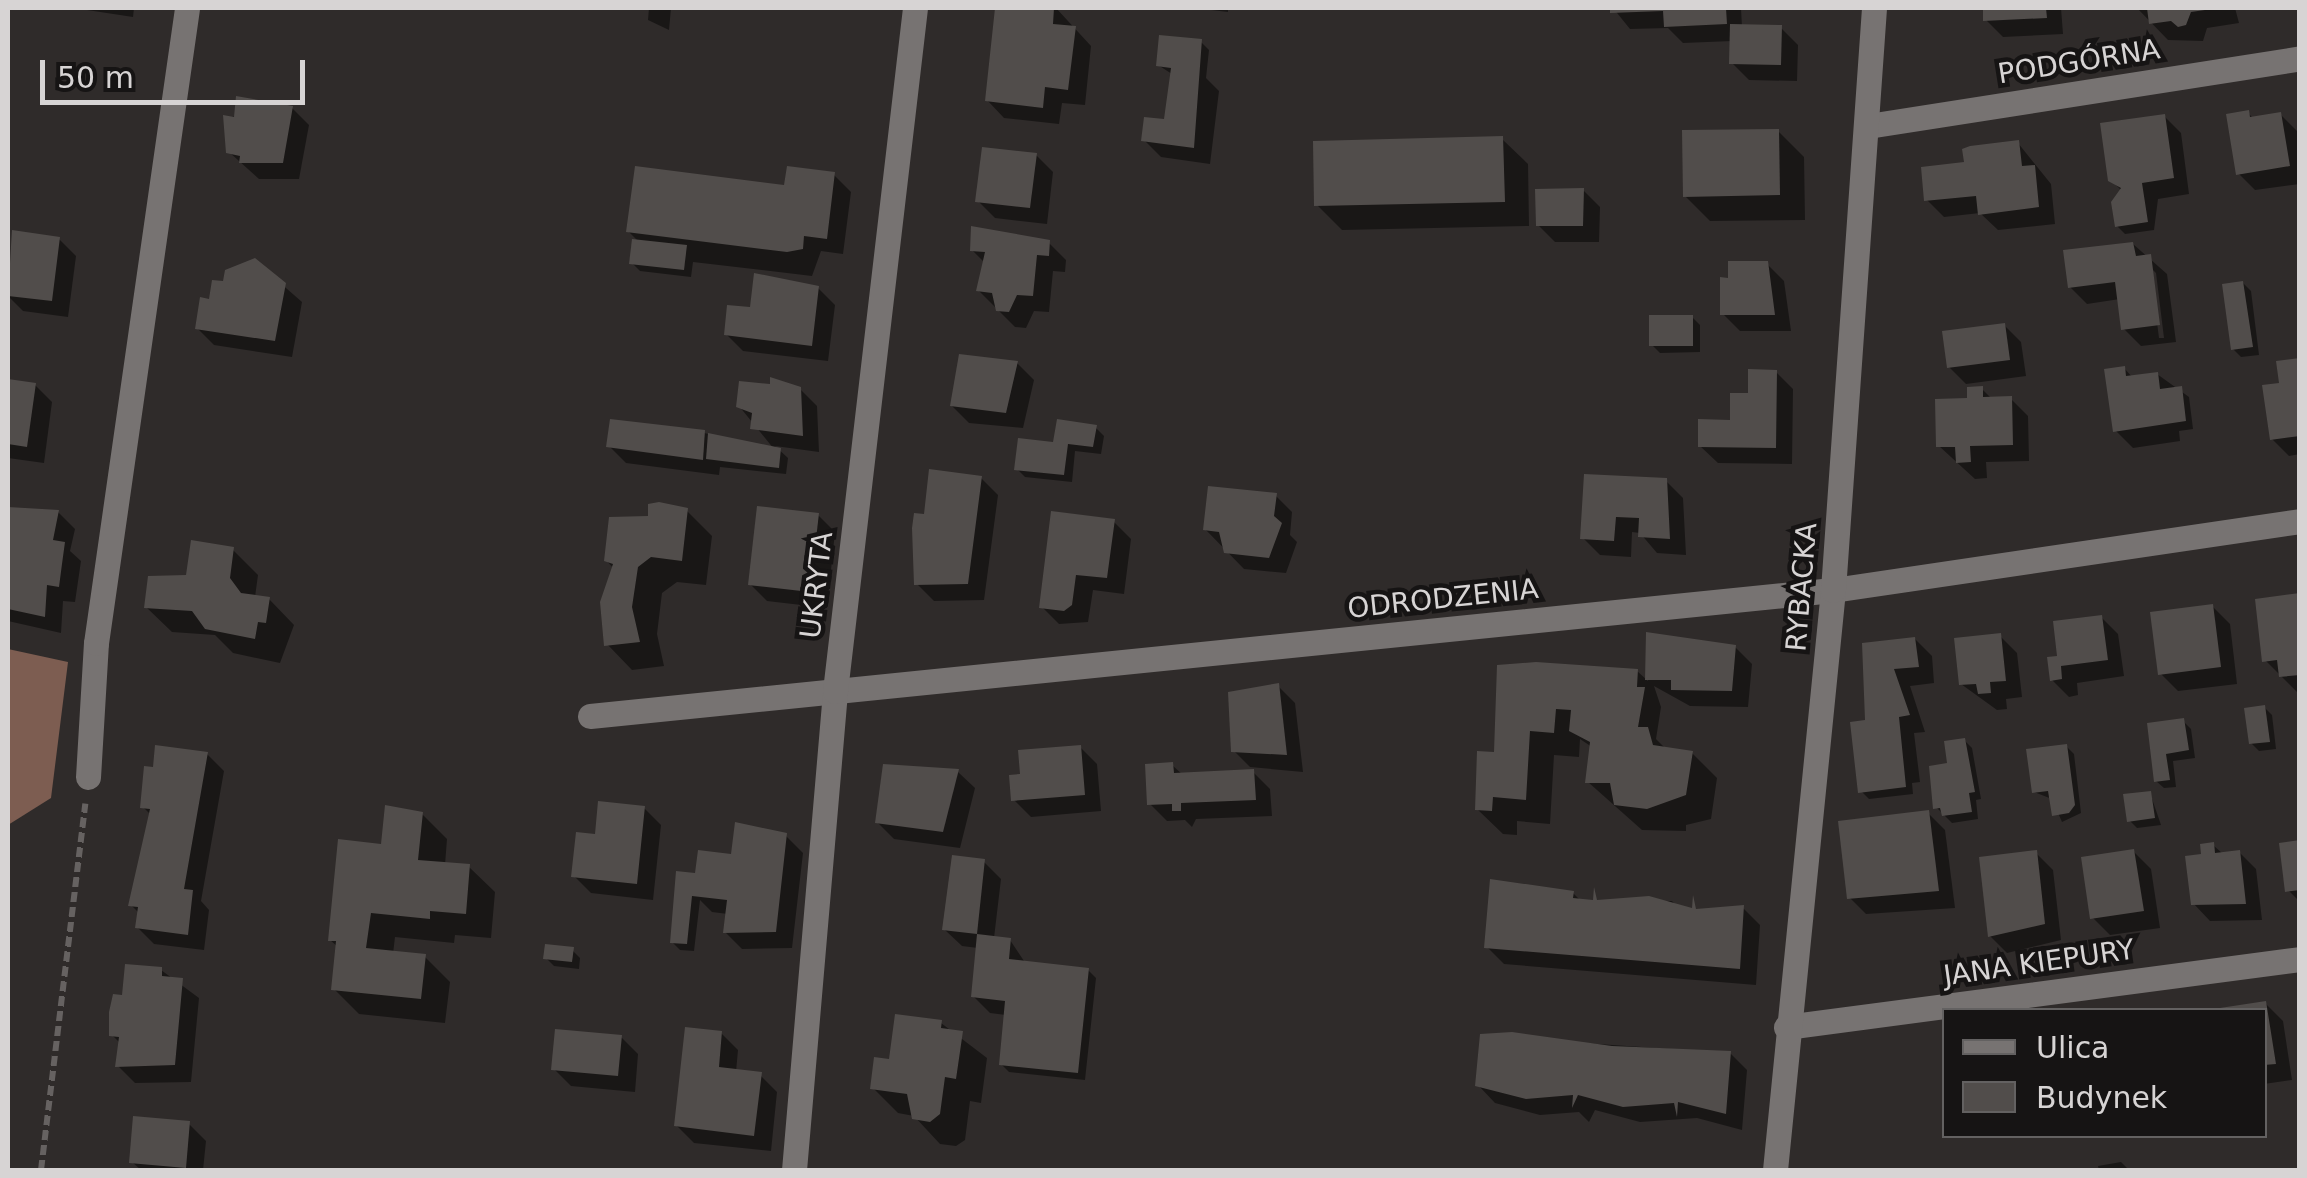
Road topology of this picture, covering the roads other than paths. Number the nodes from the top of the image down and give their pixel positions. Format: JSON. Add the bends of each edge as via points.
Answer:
{"nodes":[{"id":1,"x":188,"y":8,"type":"edge"},
{"id":2,"x":914,"y":8,"type":"edge"},
{"id":3,"x":1874,"y":8,"type":"edge"},
{"id":4,"x":2300,"y":58,"type":"edge"},
{"id":5,"x":1868,"y":126,"type":"junction"},
{"id":6,"x":2300,"y":521,"type":"edge"},
{"id":7,"x":1833,"y":590,"type":"junction"},
{"id":8,"x":835,"y":691,"type":"junction"},
{"id":9,"x":590,"y":716,"type":"dead end"},
{"id":10,"x":88,"y":778,"type":"road end"},
{"id":11,"x":2300,"y":959,"type":"edge"},
{"id":12,"x":1786,"y":1027,"type":"junction"},
{"id":13,"x":794,"y":1170,"type":"edge"},
{"id":14,"x":1775,"y":1170,"type":"edge"}],
"edges":[{"from":1,"to":10,"type":"street","via":[[96,643]]},
{"from":2,"to":8,"type":"street","name":"UKRYTA"},
{"from":3,"to":5,"type":"street","name":"RYBACKA"},
{"from":4,"to":5,"type":"street","name":"PODGÓRNA"},
{"from":5,"to":7,"type":"street","name":"RYBACKA"},
{"from":6,"to":7,"type":"street","name":"ODRODZENIA"},
{"from":7,"to":8,"type":"street","name":"ODRODZENIA"},
{"from":7,"to":12,"type":"street","name":"RYBACKA"},
{"from":8,"to":9,"type":"street","name":"ODRODZENIA"},
{"from":8,"to":13,"type":"street","name":"UKRYTA"},
{"from":11,"to":12,"type":"street","name":"JANA KIEPURY"},
{"from":12,"to":14,"type":"street","name":"RYBACKA"}]}
